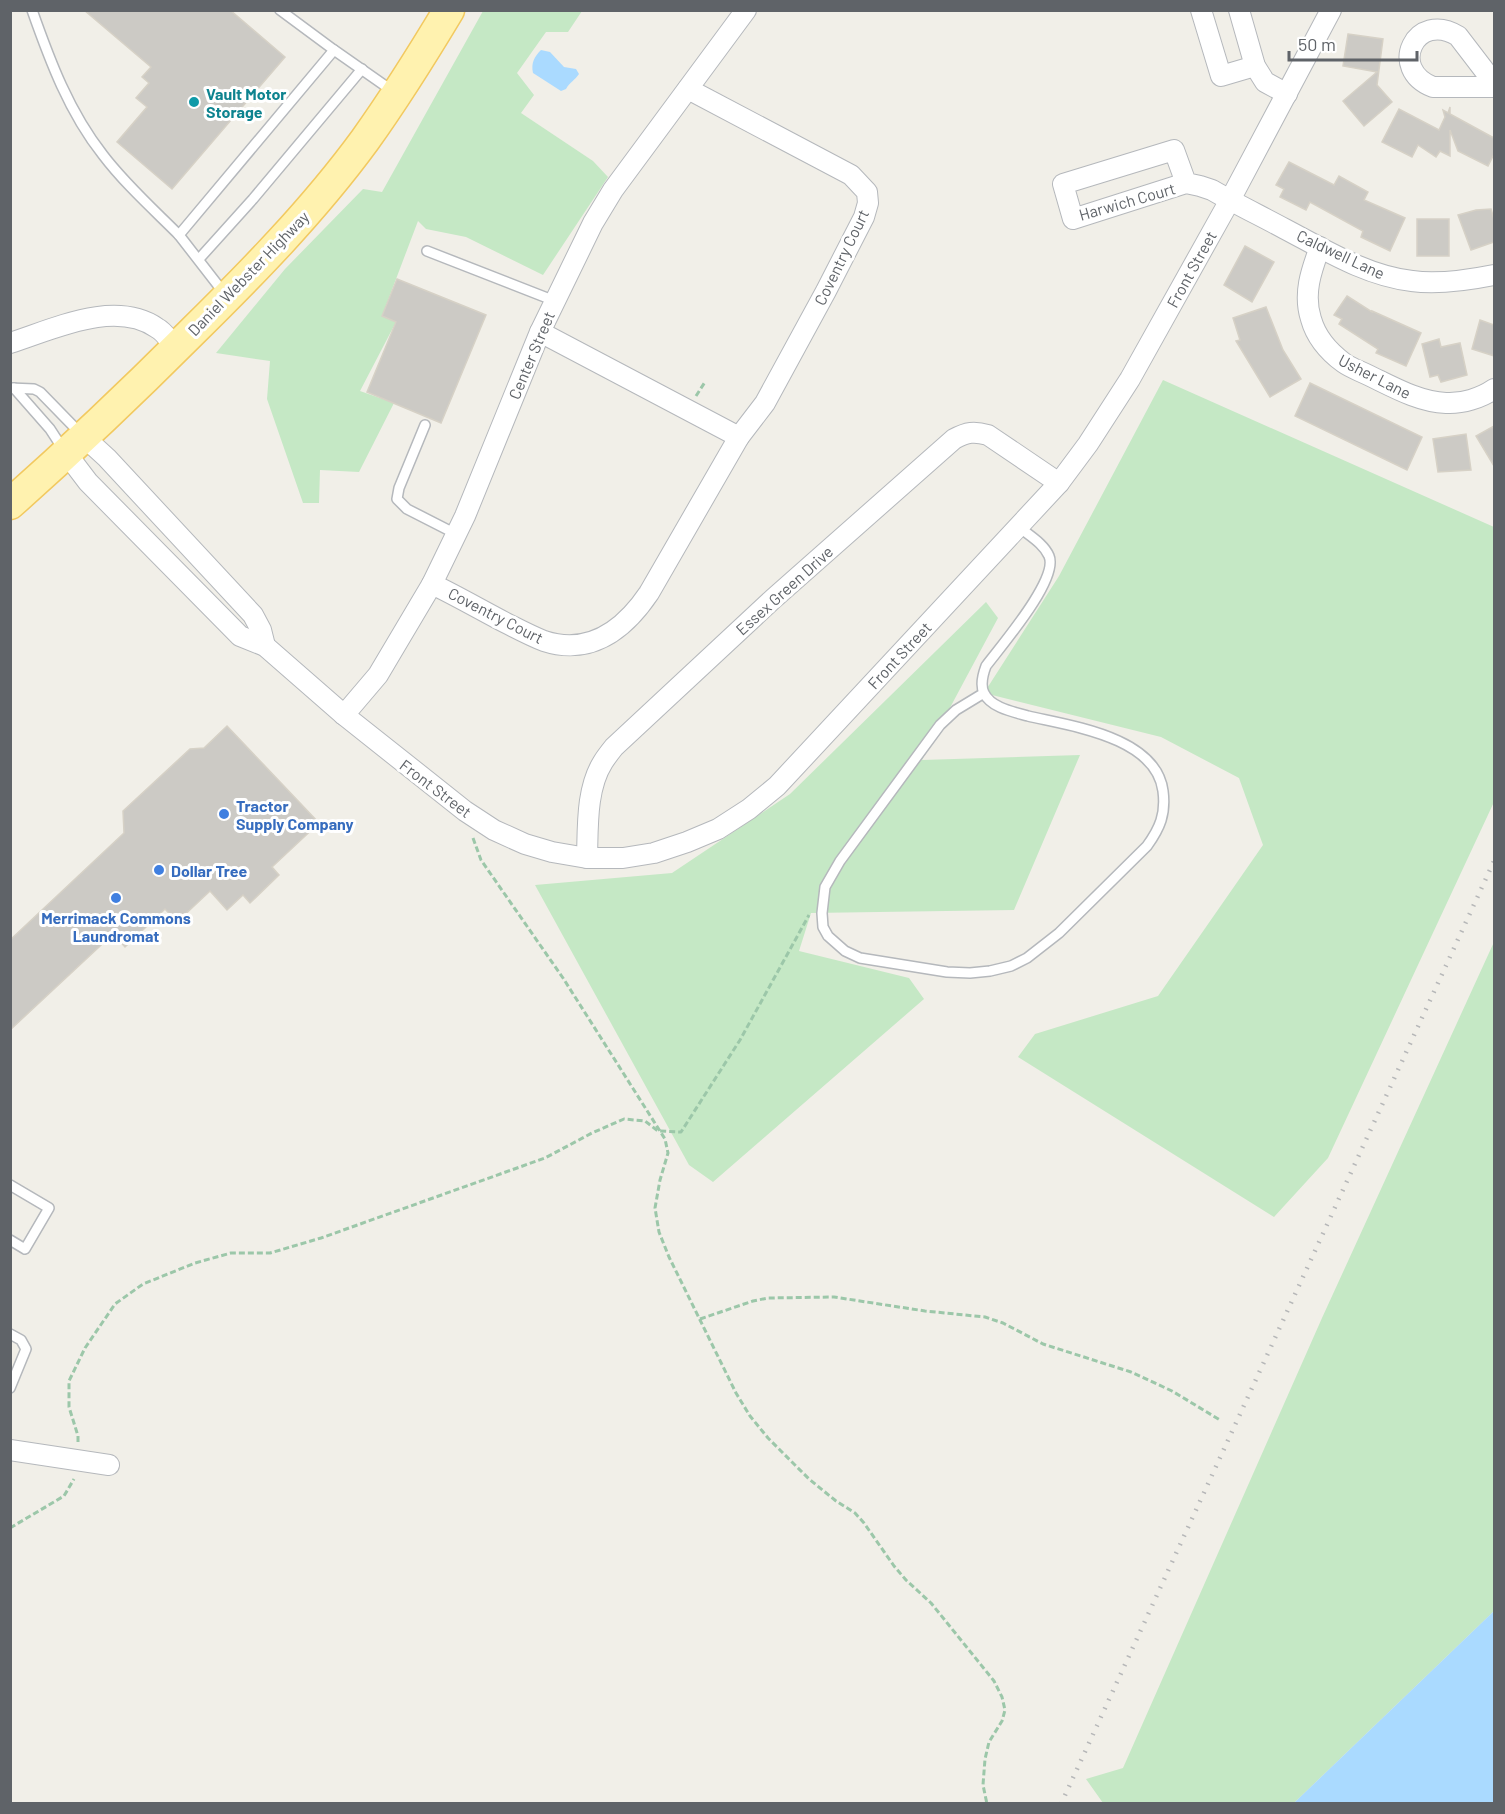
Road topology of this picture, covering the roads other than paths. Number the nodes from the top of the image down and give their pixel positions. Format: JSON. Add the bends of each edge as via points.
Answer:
{"nodes":[{"id":1,"x":32,"y":10,"type":"edge"},
{"id":2,"x":280,"y":10,"type":"edge"},
{"id":3,"x":449,"y":10,"type":"edge"},
{"id":4,"x":746,"y":10,"type":"edge"},
{"id":5,"x":1201,"y":10,"type":"edge"},
{"id":6,"x":1239,"y":10,"type":"edge"},
{"id":7,"x":1330,"y":10,"type":"edge"},
{"id":8,"x":334,"y":50,"type":"junction"},
{"id":9,"x":1255,"y":66,"type":"junction"},
{"id":10,"x":363,"y":69,"type":"junction"},
{"id":11,"x":688,"y":89,"type":"junction"},
{"id":12,"x":397,"y":93,"type":"junction"},
{"id":13,"x":1287,"y":94,"type":"junction"},
{"id":14,"x":1186,"y":183,"type":"junction"},
{"id":15,"x":1230,"y":200,"type":"junction"},
{"id":16,"x":179,"y":235,"type":"junction"},
{"id":17,"x":1320,"y":247,"type":"junction"},
{"id":18,"x":427,"y":251,"type":"dead end"},
{"id":19,"x":199,"y":259,"type":"junction"},
{"id":20,"x":1494,"y":275,"type":"edge"},
{"id":21,"x":227,"y":298,"type":"junction"},
{"id":22,"x":555,"y":301,"type":"junction"},
{"id":23,"x":540,"y":332,"type":"junction"},
{"id":24,"x":10,"y":343,"type":"edge"},
{"id":25,"x":176,"y":348,"type":"junction"},
{"id":26,"x":12,"y":388,"type":"edge"},
{"id":27,"x":1494,"y":389,"type":"edge"},
{"id":28,"x":425,"y":425,"type":"dead end"},
{"id":29,"x":739,"y":437,"type":"junction"},
{"id":30,"x":75,"y":444,"type":"junction"},
{"id":31,"x":1059,"y":483,"type":"junction"},
{"id":32,"x":10,"y":504,"type":"edge"},
{"id":33,"x":1019,"y":527,"type":"junction"},
{"id":34,"x":456,"y":534,"type":"junction"},
{"id":35,"x":432,"y":584,"type":"junction"},
{"id":36,"x":265,"y":646,"type":"junction"},
{"id":37,"x":984,"y":693,"type":"junction"},
{"id":38,"x":344,"y":715,"type":"junction"},
{"id":39,"x":587,"y":858,"type":"junction"},
{"id":40,"x":10,"y":1185,"type":"edge"},
{"id":41,"x":10,"y":1240,"type":"edge"},
{"id":42,"x":10,"y":1334,"type":"edge"},
{"id":43,"x":10,"y":1388,"type":"edge"},
{"id":44,"x":10,"y":1449,"type":"edge"},
{"id":45,"x":109,"y":1465,"type":"dead end"}],
"edges":[{"from":1,"to":16,"type":"lane","via":[[49,58],[82,124],[118,173]]},
{"from":2,"to":8,"type":"lane"},
{"from":3,"to":12,"type":"main road","name":"Daniel Webster Highway"},
{"from":4,"to":11,"type":"street","name":"Center Street"},
{"from":5,"to":9,"type":"street","via":[[1221,76]]},
{"from":6,"to":9,"type":"street"},
{"from":7,"to":13,"type":"street","name":"Front Street"},
{"from":8,"to":10,"type":"lane"},
{"from":8,"to":16,"type":"lane"},
{"from":9,"to":13,"type":"street","via":[[1265,82]]},
{"from":10,"to":12,"type":"lane"},
{"from":10,"to":19,"type":"lane"},
{"from":11,"to":22,"type":"street","name":"Center Street","via":[[614,190]]},
{"from":11,"to":29,"type":"street","name":"Coventry Court","via":[[851,175],[867,192],[864,218],[826,291],[765,403]]},
{"from":12,"to":21,"type":"main road","name":"Daniel Webster Highway","via":[[328,188]]},
{"from":13,"to":15,"type":"street","name":"Front Street"},
{"from":14,"to":14,"type":"street","name":"Harwich Court","via":[[1174,150],[1063,184],[1073,219]]},
{"from":14,"to":15,"type":"street","name":"Harwich Court"},
{"from":15,"to":17,"type":"street","name":"Caldwell Lane"},
{"from":15,"to":31,"type":"street","name":"Front Street","via":[[1111,411]]},
{"from":16,"to":19,"type":"lane"},
{"from":17,"to":20,"type":"street","name":"Caldwell Lane","via":[[1389,277],[1414,282]]},
{"from":17,"to":27,"type":"street","name":"Usher Lane","via":[[1311,270],[1307,304],[1319,338],[1345,364],[1425,400],[1465,402]]},
{"from":18,"to":22,"type":"lane"},
{"from":19,"to":21,"type":"lane"},
{"from":21,"to":25,"type":"main road","name":"Daniel Webster Highway"},
{"from":22,"to":23,"type":"street","name":"Center Street"},
{"from":23,"to":29,"type":"street"},
{"from":23,"to":34,"type":"street","name":"Center Street"},
{"from":24,"to":25,"type":"street","via":[[109,315],[145,321],[160,329]]},
{"from":25,"to":30,"type":"main road","name":"Daniel Webster Highway"},
{"from":26,"to":30,"type":"lane","via":[[50,429]]},
{"from":26,"to":30,"type":"lane","via":[[40,392]]},
{"from":28,"to":34,"type":"lane","via":[[397,499],[407,509]]},
{"from":29,"to":35,"type":"street","name":"Coventry Court","via":[[642,603],[606,636],[573,645],[542,640]]},
{"from":30,"to":32,"type":"main road","name":"Daniel Webster Highway"},
{"from":30,"to":36,"type":"street","name":"Front Street","via":[[107,458],[253,615]]},
{"from":30,"to":36,"type":"street","name":"Front Street","via":[[88,482],[240,636]]},
{"from":31,"to":33,"type":"street","name":"Front Street"},
{"from":31,"to":39,"type":"street","name":"Essex Green Drive","via":[[988,435],[975,432],[954,440],[773,599],[614,747],[594,782]]},
{"from":33,"to":37,"type":"lane","via":[[1045,548],[1051,558],[1050,571],[1039,595],[986,666],[982,676]]},
{"from":33,"to":39,"type":"street","name":"Front Street","via":[[801,761],[749,809],[718,829],[654,853]]},
{"from":34,"to":35,"type":"street","name":"Center Street"},
{"from":35,"to":38,"type":"street","name":"Center Street","via":[[378,675]]},
{"from":36,"to":38,"type":"street","name":"Front Street"},
{"from":37,"to":37,"type":"lane","via":[[995,704],[1013,712],[1116,740],[1139,751],[1154,766],[1162,785],[1163,816],[1157,832],[1043,948],[1011,966],[970,973],[920,969],[860,958],[845,951],[824,927],[825,887],[940,725]]},
{"from":38,"to":39,"type":"street","name":"Front Street","via":[[494,830],[525,844]]},
{"from":40,"to":41,"type":"lane","via":[[49,1209],[25,1249]]},
{"from":42,"to":43,"type":"lane","via":[[27,1349]]},
{"from":44,"to":45,"type":"street"}]}
